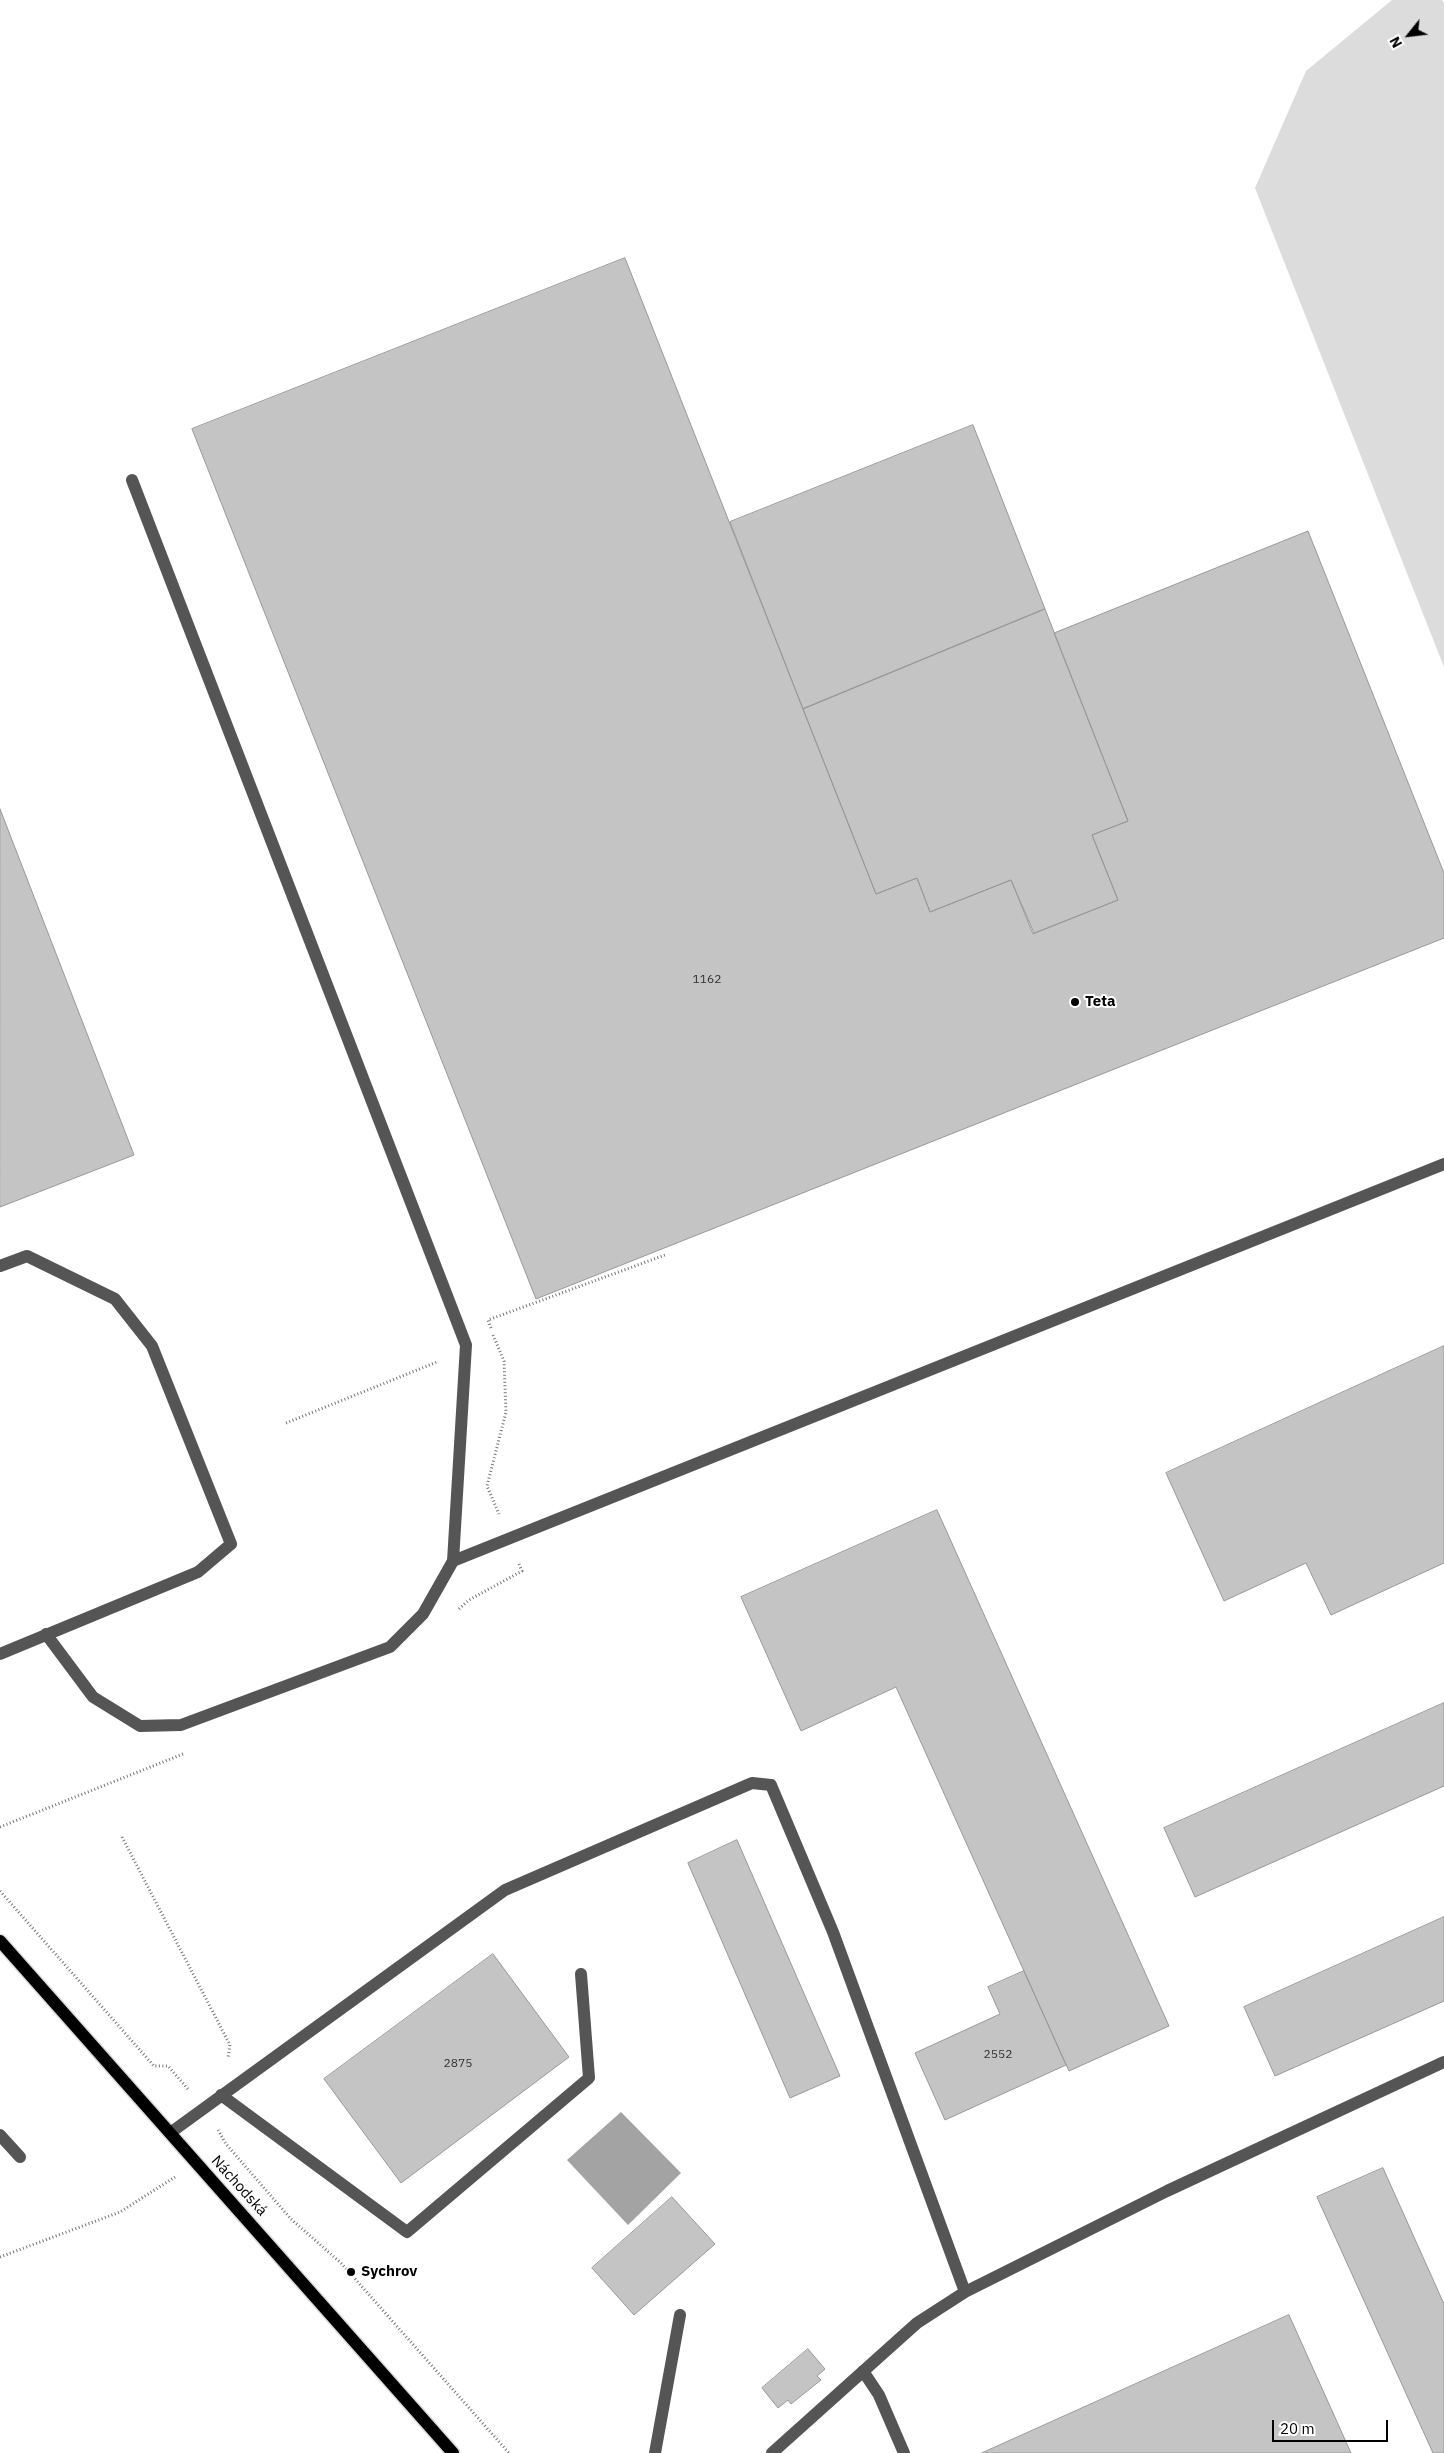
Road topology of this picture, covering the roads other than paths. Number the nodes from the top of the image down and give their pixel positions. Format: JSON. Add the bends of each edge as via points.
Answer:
{"nodes":[{"id":1,"x":132,"y":480,"type":"dead end"},
{"id":2,"x":1444,"y":1164,"type":"edge"},
{"id":3,"x":0,"y":1266,"type":"edge"},
{"id":4,"x":453,"y":1561,"type":"junction"},
{"id":5,"x":46,"y":1634,"type":"junction"},
{"id":6,"x":0,"y":1654,"type":"edge"},
{"id":7,"x":0,"y":1941,"type":"edge"},
{"id":8,"x":581,"y":1974,"type":"dead end"},
{"id":9,"x":1444,"y":2062,"type":"edge"},
{"id":10,"x":221,"y":2095,"type":"junction"},
{"id":11,"x":170,"y":2133,"type":"junction"},
{"id":12,"x":0,"y":2135,"type":"edge"},
{"id":13,"x":20,"y":2157,"type":"dead end"},
{"id":14,"x":965,"y":2292,"type":"junction"},
{"id":15,"x":680,"y":2315,"type":"dead end"},
{"id":16,"x":863,"y":2371,"type":"junction"},
{"id":17,"x":453,"y":2453,"type":"edge"},
{"id":18,"x":654,"y":2453,"type":"edge"},
{"id":19,"x":772,"y":2453,"type":"edge"},
{"id":20,"x":904,"y":2453,"type":"edge"}],
"edges":[{"from":1,"to":4,"type":"lane","via":[[466,1345]]},
{"from":2,"to":4,"type":"lane"},
{"from":3,"to":5,"type":"lane","via":[[27,1256],[115,1299],[152,1346],[231,1544],[198,1572]]},
{"from":4,"to":5,"type":"lane","via":[[423,1614],[390,1647],[181,1725],[140,1726],[94,1697]]},
{"from":5,"to":6,"type":"lane"},
{"from":7,"to":11,"type":"main road","name":"Náchodská"},
{"from":8,"to":10,"type":"lane","via":[[589,2078],[407,2232]]},
{"from":9,"to":14,"type":"lane","via":[[1167,2191]]},
{"from":10,"to":11,"type":"lane"},
{"from":10,"to":14,"type":"lane","via":[[505,1890],[752,1783],[771,1785],[833,1932]]},
{"from":11,"to":17,"type":"main road","name":"Náchodská"},
{"from":12,"to":13,"type":"lane"},
{"from":14,"to":16,"type":"lane","via":[[917,2323]]},
{"from":15,"to":18,"type":"lane"},
{"from":16,"to":19,"type":"lane"},
{"from":16,"to":20,"type":"lane","via":[[879,2396]]}]}
